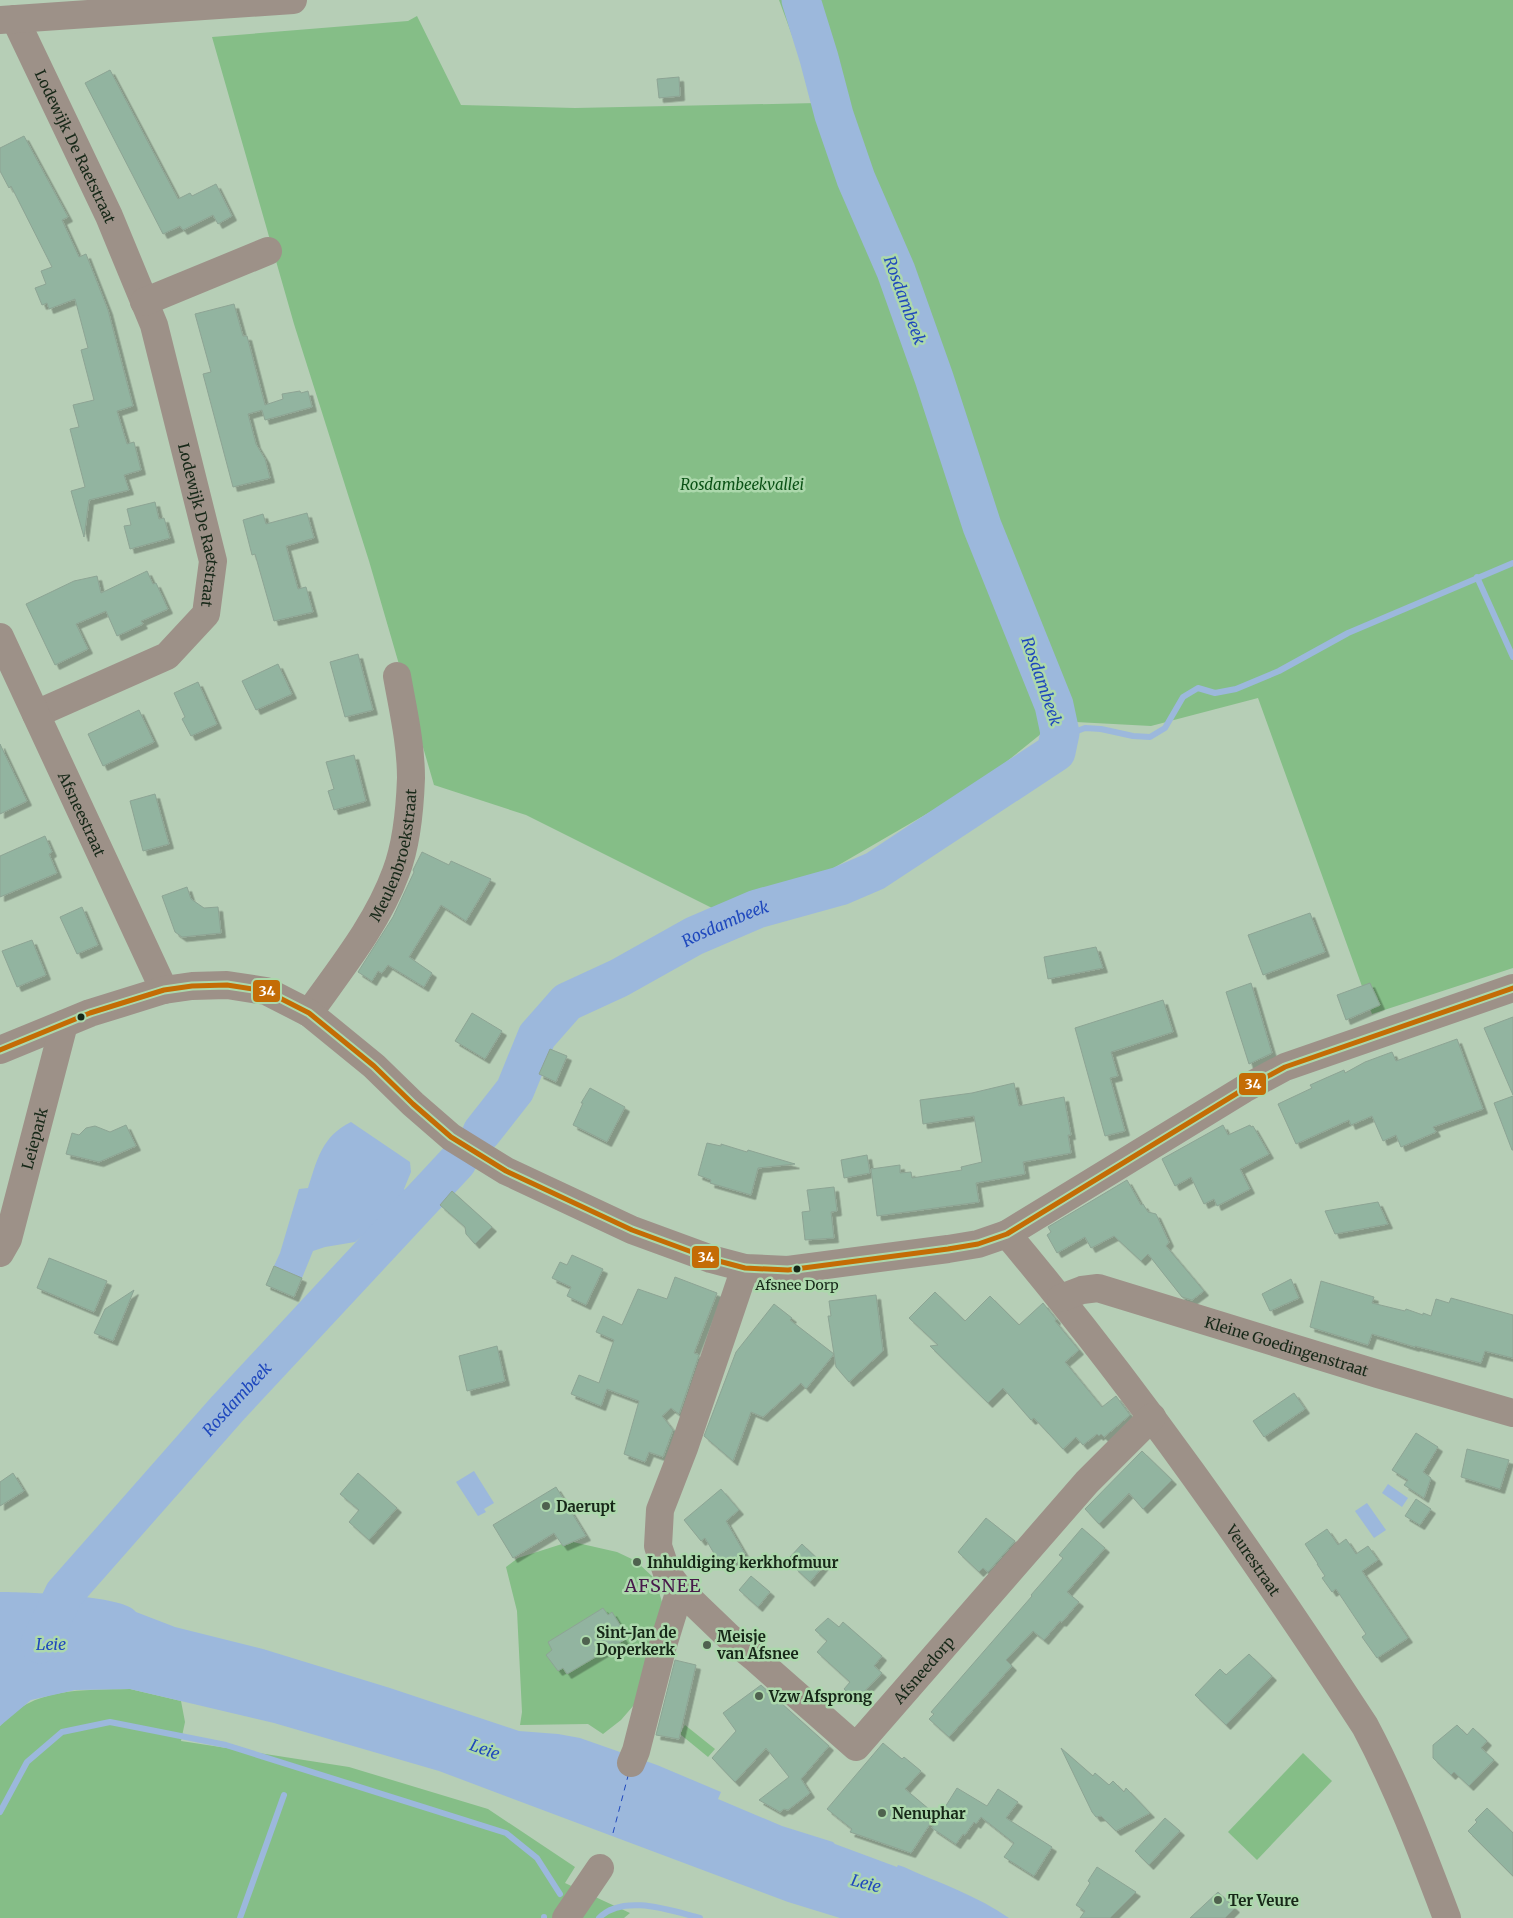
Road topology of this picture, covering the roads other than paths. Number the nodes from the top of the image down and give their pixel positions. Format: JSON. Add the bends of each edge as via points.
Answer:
{"nodes":[{"id":1,"x":293,"y":0,"type":"edge"},
{"id":2,"x":8,"y":20,"type":"edge"},
{"id":3,"x":268,"y":251,"type":"dead end"},
{"id":4,"x":144,"y":302,"type":"junction"},
{"id":5,"x":0,"y":637,"type":"edge"},
{"id":6,"x":397,"y":676,"type":"dead end"},
{"id":7,"x":36,"y":714,"type":"junction"},
{"id":8,"x":1513,"y":988,"type":"edge"},
{"id":9,"x":164,"y":990,"type":"junction"},
{"id":10,"x":309,"y":1013,"type":"junction"},
{"id":11,"x":64,"y":1024,"type":"junction"},
{"id":12,"x":0,"y":1050,"type":"edge"},
{"id":13,"x":1008,"y":1234,"type":"junction"},
{"id":14,"x":0,"y":1253,"type":"edge"},
{"id":15,"x":745,"y":1268,"type":"junction"},
{"id":16,"x":1061,"y":1298,"type":"junction"},
{"id":17,"x":1513,"y":1413,"type":"edge"},
{"id":18,"x":1152,"y":1417,"type":"junction"},
{"id":19,"x":680,"y":1590,"type":"junction"},
{"id":20,"x":631,"y":1763,"type":"dead end"},
{"id":21,"x":600,"y":1868,"type":"dead end"},
{"id":22,"x":566,"y":1918,"type":"edge"},
{"id":23,"x":1447,"y":1918,"type":"edge"}],
"edges":[{"from":1,"to":2,"type":"street"},
{"from":2,"to":4,"type":"street","name":"Lodewijk De Raetstraat","via":[[109,216]]},
{"from":3,"to":4,"type":"street"},
{"from":4,"to":7,"type":"street","name":"Lodewijk De Raetstraat","via":[[154,325],[213,561],[206,614],[167,656]]},
{"from":5,"to":7,"type":"street","name":"Afsneestraat"},
{"from":6,"to":10,"type":"street","name":"Meulenbroekstraat","via":[[411,778],[404,846],[385,899],[357,948]]},
{"from":7,"to":9,"type":"street","name":"Afsneestraat"},
{"from":8,"to":13,"type":"street","via":[[1285,1067]]},
{"from":9,"to":10,"type":"street","via":[[227,985],[256,989]]},
{"from":9,"to":11,"type":"street"},
{"from":10,"to":15,"type":"street","via":[[374,1066],[451,1137],[506,1171],[632,1230]]},
{"from":11,"to":12,"type":"street"},
{"from":11,"to":14,"type":"street","name":"Leiepark","via":[[8,1239]]},
{"from":13,"to":15,"type":"street","via":[[978,1244],[847,1264],[788,1270]]},
{"from":13,"to":16,"type":"street","name":"Veurestraat"},
{"from":15,"to":19,"type":"street","name":"Afsneedorp","via":[[660,1510],[658,1546],[667,1573]]},
{"from":16,"to":17,"type":"street","name":"Kleine Goedingenstraat","via":[[1098,1288]]},
{"from":16,"to":18,"type":"street","name":"Veurestraat"},
{"from":18,"to":19,"type":"street","name":"Afsneedorp","via":[[1087,1482],[856,1747]]},
{"from":18,"to":23,"type":"street","name":"Veurestraat","via":[[1365,1726],[1405,1808]]},
{"from":19,"to":20,"type":"street"},
{"from":21,"to":22,"type":"street"}]}
